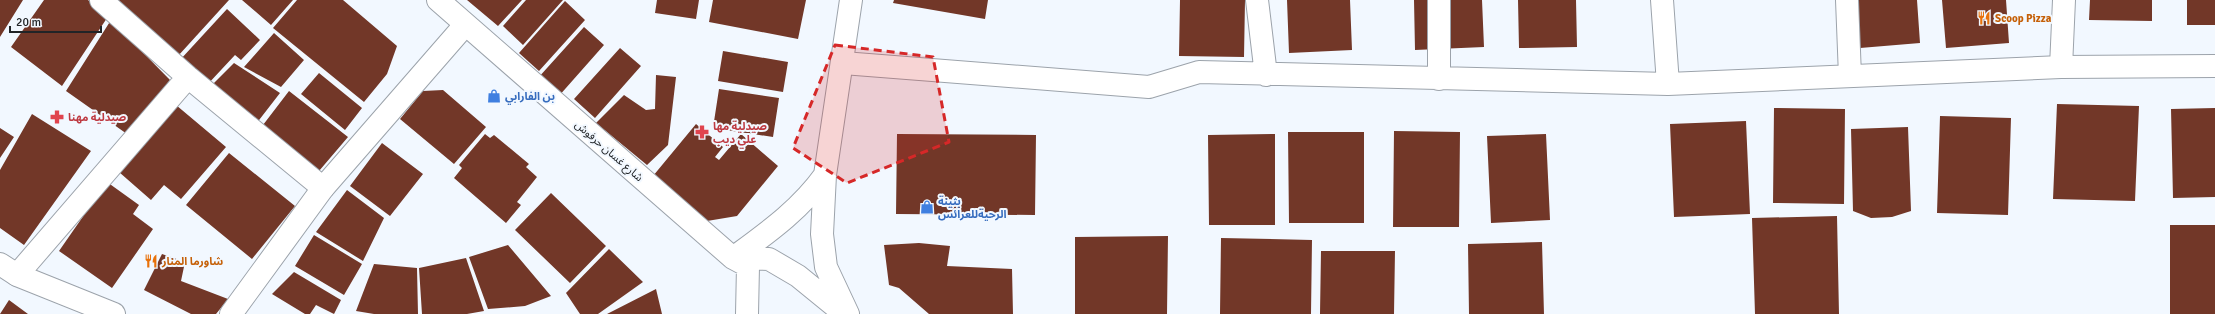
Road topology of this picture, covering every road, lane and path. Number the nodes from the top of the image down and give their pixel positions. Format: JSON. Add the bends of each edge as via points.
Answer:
{"nodes":[{"id":1,"x":100,"y":0,"type":"edge"},
{"id":2,"x":438,"y":0,"type":"edge"},
{"id":3,"x":851,"y":0,"type":"edge"},
{"id":4,"x":1257,"y":0,"type":"edge"},
{"id":5,"x":1439,"y":0,"type":"edge"},
{"id":6,"x":1662,"y":0,"type":"edge"},
{"id":7,"x":1847,"y":0,"type":"edge"},
{"id":8,"x":2064,"y":0,"type":"edge"},
{"id":9,"x":465,"y":25,"type":"junction"},
{"id":10,"x":843,"y":63,"type":"junction"},
{"id":11,"x":2215,"y":66,"type":"edge"},
{"id":12,"x":2061,"y":67,"type":"junction"},
{"id":13,"x":1266,"y":75,"type":"junction"},
{"id":14,"x":1850,"y":76,"type":"junction"},
{"id":15,"x":188,"y":77,"type":"junction"},
{"id":16,"x":1439,"y":79,"type":"junction"},
{"id":17,"x":1668,"y":84,"type":"junction"},
{"id":18,"x":825,"y":175,"type":"junction"},
{"id":19,"x":323,"y":188,"type":"junction"},
{"id":20,"x":733,"y":258,"type":"junction"},
{"id":21,"x":9,"y":270,"type":"edge"},
{"id":22,"x":114,"y":314,"type":"edge"},
{"id":23,"x":231,"y":314,"type":"edge"},
{"id":24,"x":746,"y":314,"type":"edge"},
{"id":25,"x":846,"y":314,"type":"edge"}],
"edges":[{"from":1,"to":15,"type":"street"},
{"from":2,"to":9,"type":"street","name":"شارع غسان حرفوش"},
{"from":3,"to":10,"type":"street"},
{"from":4,"to":13,"type":"street"},
{"from":5,"to":16,"type":"street"},
{"from":6,"to":17,"type":"street"},
{"from":7,"to":14,"type":"street"},
{"from":8,"to":12,"type":"street"},
{"from":9,"to":19,"type":"street"},
{"from":9,"to":20,"type":"street","name":"شارع غسان حرفوش"},
{"from":10,"to":13,"type":"street","via":[[1149,87],[1199,72]]},
{"from":10,"to":18,"type":"street"},
{"from":11,"to":12,"type":"street"},
{"from":12,"to":14,"type":"street"},
{"from":13,"to":16,"type":"street"},
{"from":14,"to":17,"type":"street"},
{"from":15,"to":19,"type":"street"},
{"from":15,"to":21,"type":"street"},
{"from":16,"to":17,"type":"street"},
{"from":18,"to":20,"type":"street","via":[[796,209]]},
{"from":18,"to":25,"type":"street","via":[[822,234],[826,267]]},
{"from":19,"to":23,"type":"street"},
{"from":20,"to":24,"type":"street","name":"شارع غسان حرفوش","via":[[748,266]]},
{"from":20,"to":25,"type":"street","via":[[770,259],[798,276]]},
{"from":21,"to":22,"type":"street"}]}
